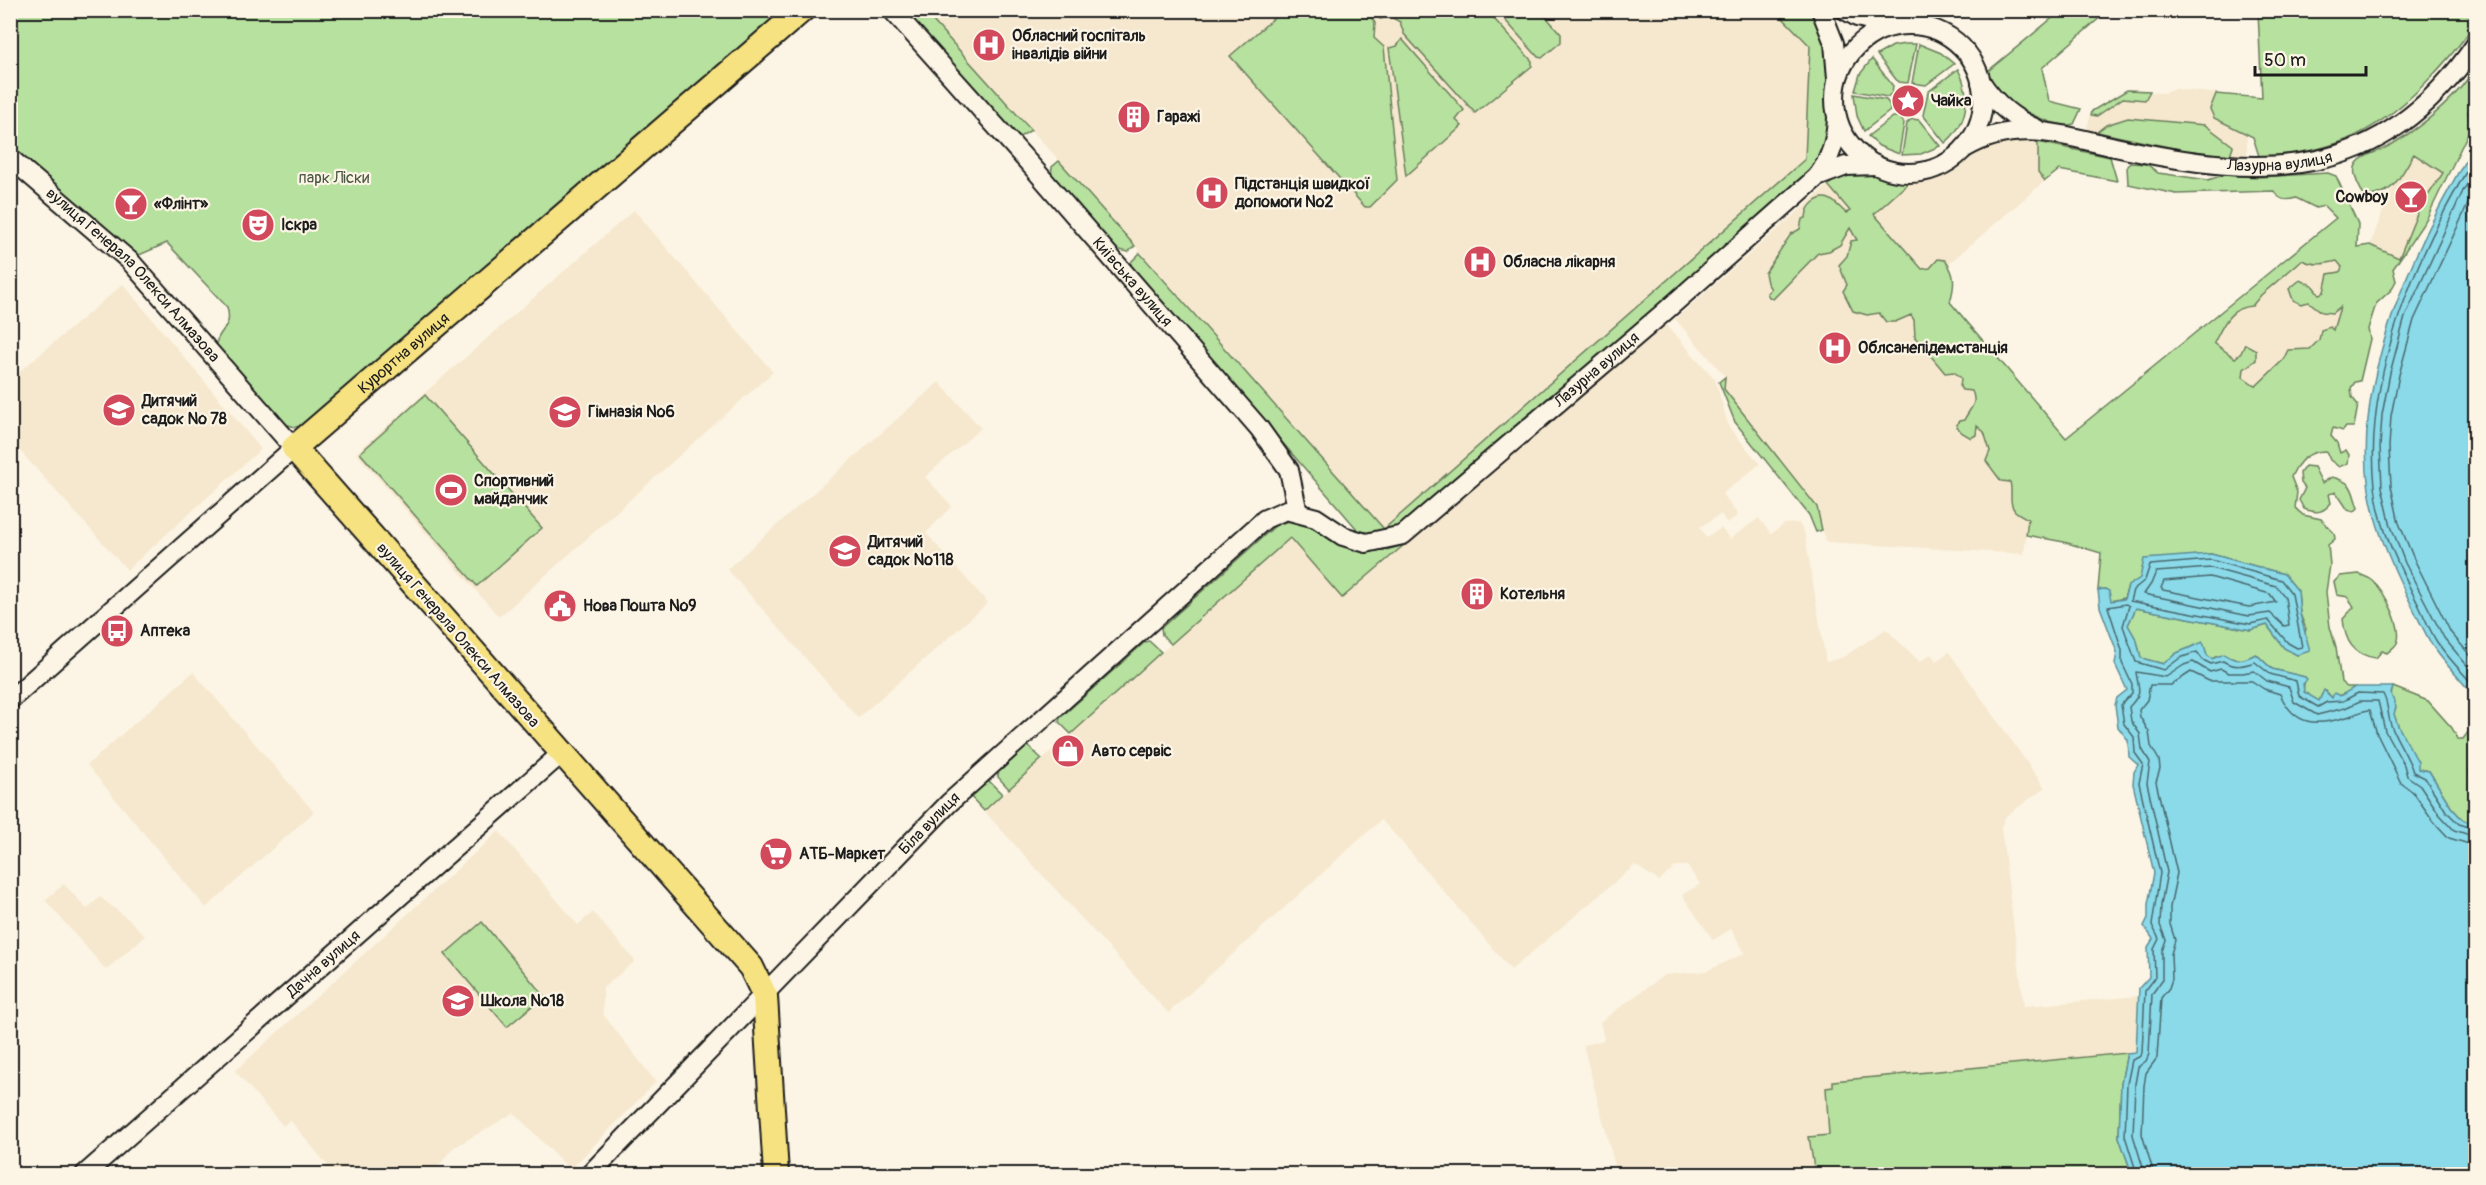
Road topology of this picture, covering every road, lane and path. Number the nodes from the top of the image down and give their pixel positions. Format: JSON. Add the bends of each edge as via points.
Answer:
{"nodes":[{"id":1,"x":802,"y":10,"type":"edge"},
{"id":2,"x":892,"y":10,"type":"edge"},
{"id":3,"x":1821,"y":10,"type":"edge"},
{"id":4,"x":1845,"y":10,"type":"edge"},
{"id":5,"x":1896,"y":26,"type":"junction"},
{"id":6,"x":2475,"y":44,"type":"edge"},
{"id":7,"x":1980,"y":80,"type":"junction"},
{"id":8,"x":1837,"y":82,"type":"junction"},
{"id":9,"x":1837,"y":118,"type":"junction"},
{"id":10,"x":2044,"y":132,"type":"junction"},
{"id":11,"x":1965,"y":148,"type":"junction"},
{"id":12,"x":10,"y":158,"type":"edge"},
{"id":13,"x":1876,"y":165,"type":"junction"},
{"id":14,"x":1817,"y":177,"type":"junction"},
{"id":15,"x":294,"y":448,"type":"junction"},
{"id":16,"x":1298,"y":513,"type":"junction"},
{"id":17,"x":10,"y":700,"type":"edge"},
{"id":18,"x":562,"y":753,"type":"junction"},
{"id":19,"x":765,"y":996,"type":"junction"},
{"id":20,"x":85,"y":1174,"type":"edge"},
{"id":21,"x":590,"y":1174,"type":"edge"},
{"id":22,"x":776,"y":1174,"type":"edge"}],
"edges":[{"from":1,"to":15,"type":"main road","name":"Курортна вулиця"},
{"from":2,"to":16,"type":"street","name":"Київська вулиця","via":[[1259,428],[1289,470]]},
{"from":3,"to":8,"type":"street","via":[[1834,43]]},
{"from":4,"to":5,"type":"street","via":[[1876,23]]},
{"from":5,"to":7,"type":"street","via":[[1931,28],[1952,39],[1969,56]]},
{"from":5,"to":8,"type":"street","via":[[1873,34],[1854,50]]},
{"from":6,"to":10,"type":"street","name":"Лазурна вулиця","via":[[2455,71],[2409,116],[2368,144],[2324,160],[2288,165],[2230,165]]},
{"from":7,"to":10,"type":"street","name":"Лазурна вулиця","via":[[2007,112]]},
{"from":7,"to":11,"type":"street","via":[[1983,94],[1979,123]]},
{"from":8,"to":9,"type":"street"},
{"from":9,"to":13,"type":"street","via":[[1851,146]]},
{"from":9,"to":14,"type":"street","name":"Лазурна вулиця","via":[[1830,156]]},
{"from":10,"to":11,"type":"street","name":"Лазурна вулиця","via":[[2007,131]]},
{"from":11,"to":13,"type":"street","via":[[1944,164],[1919,172],[1901,173]]},
{"from":12,"to":15,"type":"street","name":"вулиця Генерала Олекси Алмазова","via":[[130,261]]},
{"from":13,"to":14,"type":"street","name":"Лазурна вулиця","via":[[1846,166]]},
{"from":14,"to":16,"type":"street","name":"Лазурна вулиця","via":[[1403,535],[1366,543]]},
{"from":15,"to":17,"type":"street","name":"Курортна вулиця"},
{"from":15,"to":18,"type":"main road","name":"вулиця Генерала Олекси Алмазова"},
{"from":16,"to":19,"type":"street","name":"Біла вулиця","via":[[1287,510],[1265,519],[963,790]]},
{"from":18,"to":19,"type":"main road","name":"вулиця Генерала Олекси Алмазова","via":[[751,966]]},
{"from":18,"to":20,"type":"street","name":"Дачна вулиця"},
{"from":19,"to":21,"type":"street","name":"Біла вулиця"},
{"from":19,"to":22,"type":"main road","name":"вулиця Генерала Олекси Алмазова"}]}
